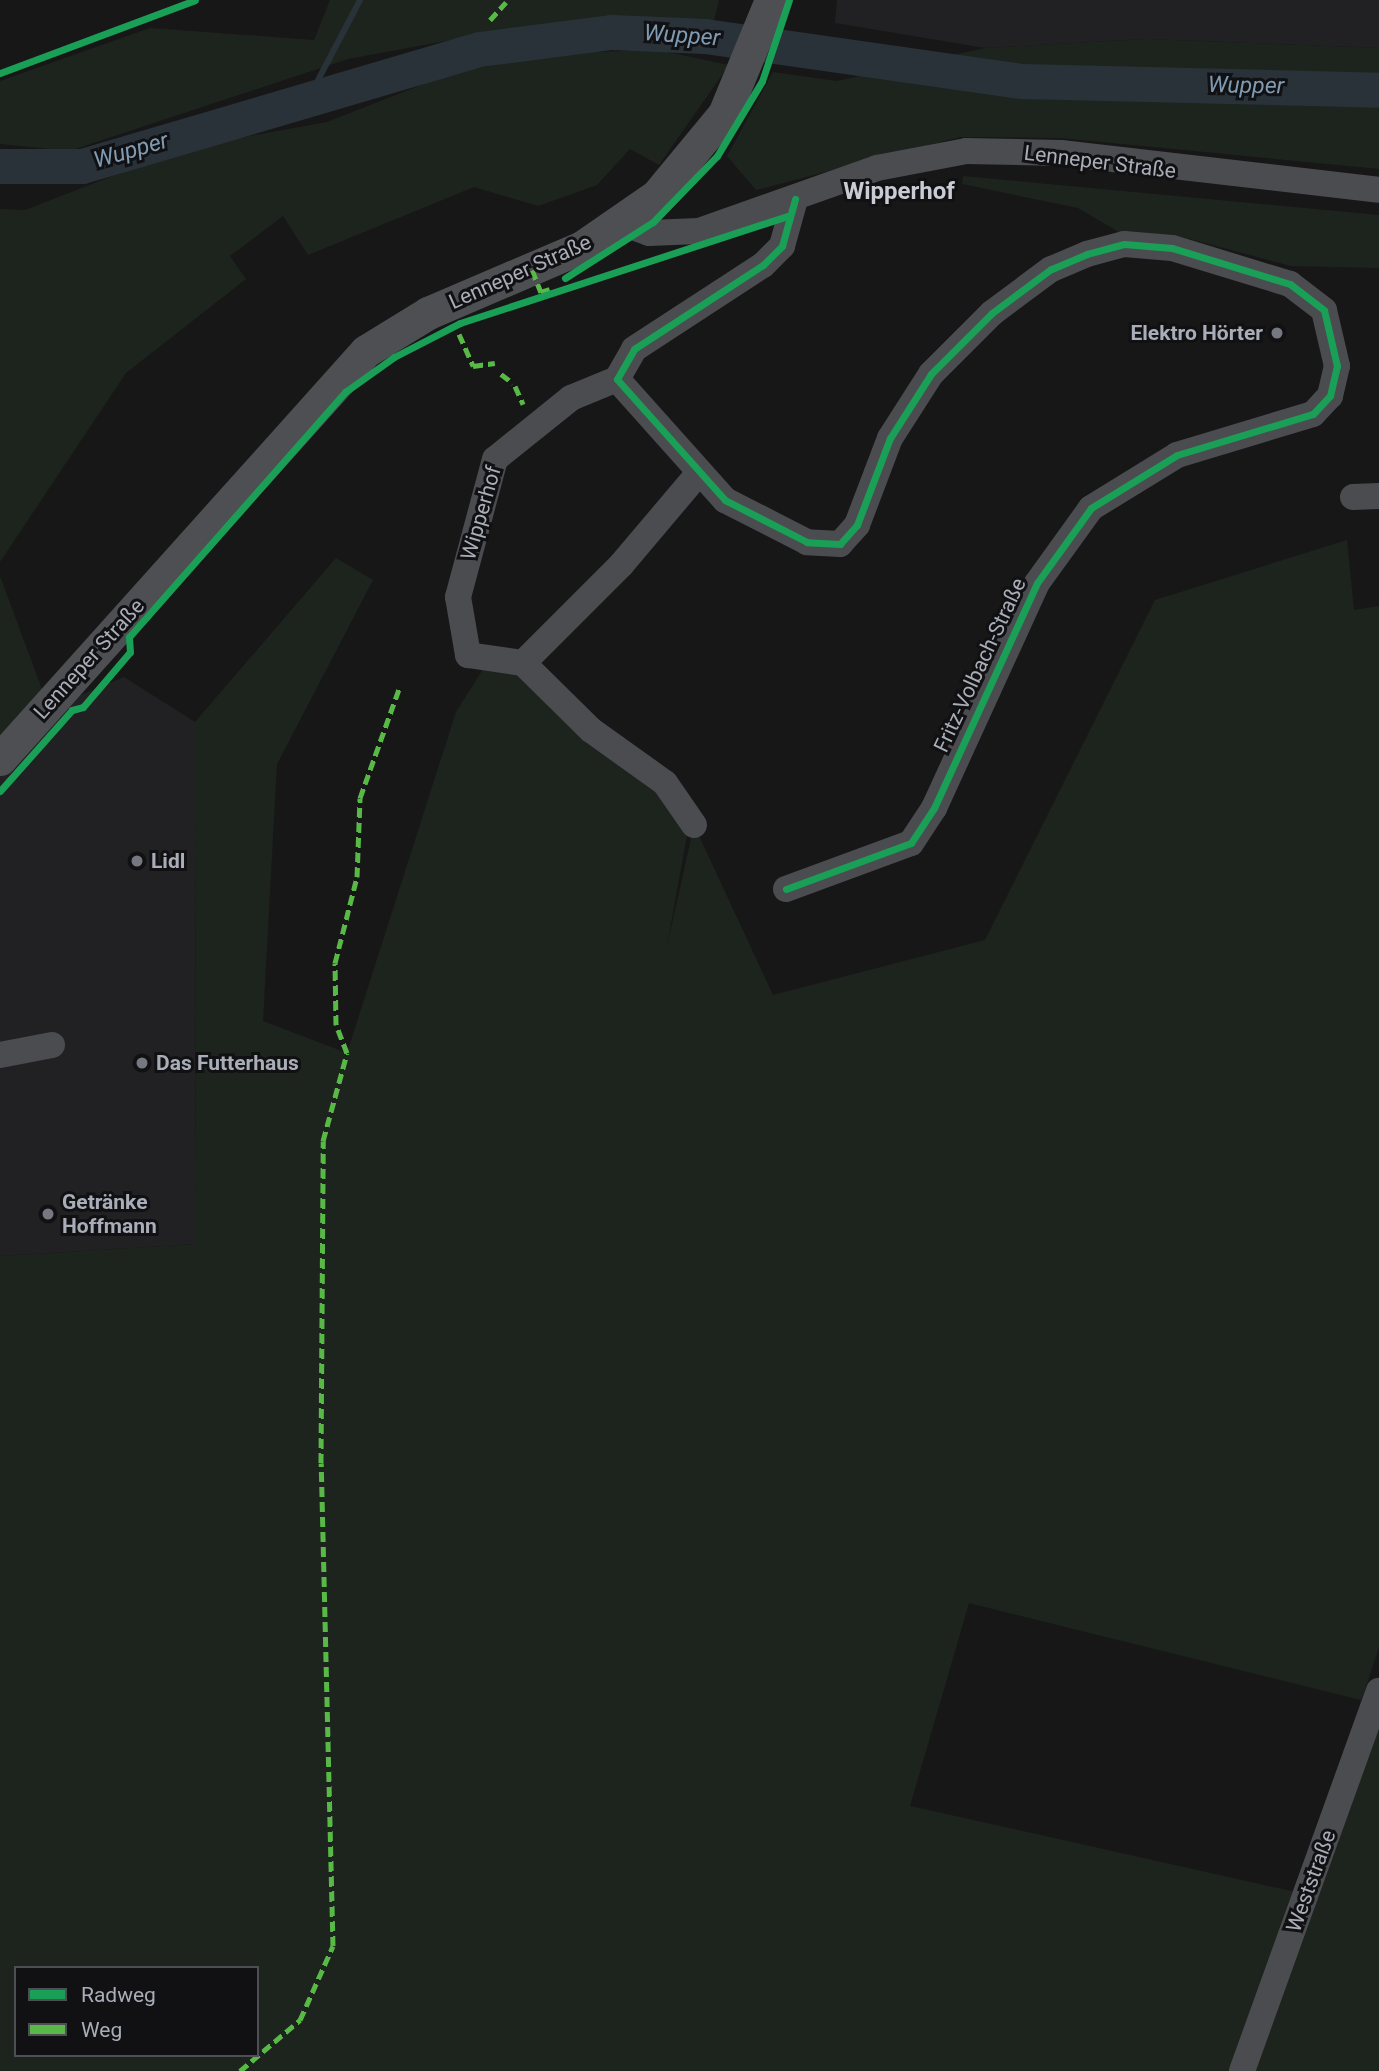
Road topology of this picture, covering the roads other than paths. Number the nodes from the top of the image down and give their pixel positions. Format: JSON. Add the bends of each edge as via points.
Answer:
{"nodes":[{"id":1,"x":771,"y":0,"type":"edge"},
{"id":2,"x":1379,"y":190,"type":"edge"},
{"id":3,"x":795,"y":199,"type":"junction"},
{"id":4,"x":622,"y":223,"type":"junction"},
{"id":5,"x":617,"y":379,"type":"junction"},
{"id":6,"x":697,"y":475,"type":"junction"},
{"id":7,"x":523,"y":663,"type":"junction"},
{"id":8,"x":0,"y":758,"type":"edge"},
{"id":9,"x":694,"y":825,"type":"dead end"},
{"id":10,"x":786,"y":889,"type":"dead end"},
{"id":11,"x":52,"y":1045,"type":"dead end"},
{"id":12,"x":0,"y":1055,"type":"edge"},
{"id":13,"x":1379,"y":1691,"type":"edge"},
{"id":14,"x":1242,"y":2071,"type":"edge"}],
"edges":[{"from":1,"to":4,"type":"main road","via":[[735,95],[672,180]]},
{"from":2,"to":3,"type":"street","name":"Lenneper Straße","via":[[1061,153],[966,151],[877,168]]},
{"from":3,"to":4,"type":"street","name":"Lenneper Straße","via":[[683,233],[640,232]]},
{"from":3,"to":5,"type":"street","via":[[782,246],[764,265],[634,349]]},
{"from":4,"to":8,"type":"main road","name":"Lenneper Straße","via":[[582,247],[402,326],[366,351]]},
{"from":5,"to":6,"type":"street","name":"Fritz-Volbach-Straße"},
{"from":5,"to":7,"type":"street","name":"Wipperhof","via":[[571,398],[521,433],[495,459],[483,492],[457,614],[468,654]]},
{"from":6,"to":7,"type":"street","via":[[621,565]]},
{"from":6,"to":10,"type":"street","name":"Fritz-Volbach-Straße","via":[[763,522],[807,542],[840,544],[857,525],[890,438],[931,374],[992,313],[1051,269],[1124,244],[1172,248],[1267,275],[1315,300],[1334,333],[1337,366],[1324,407],[1177,455],[1132,478],[1074,526],[1037,583],[934,808],[911,843]]},
{"from":7,"to":9,"type":"street","via":[[591,730],[665,783]]},
{"from":11,"to":12,"type":"street"},
{"from":13,"to":14,"type":"street","name":"Weststraße"}]}
